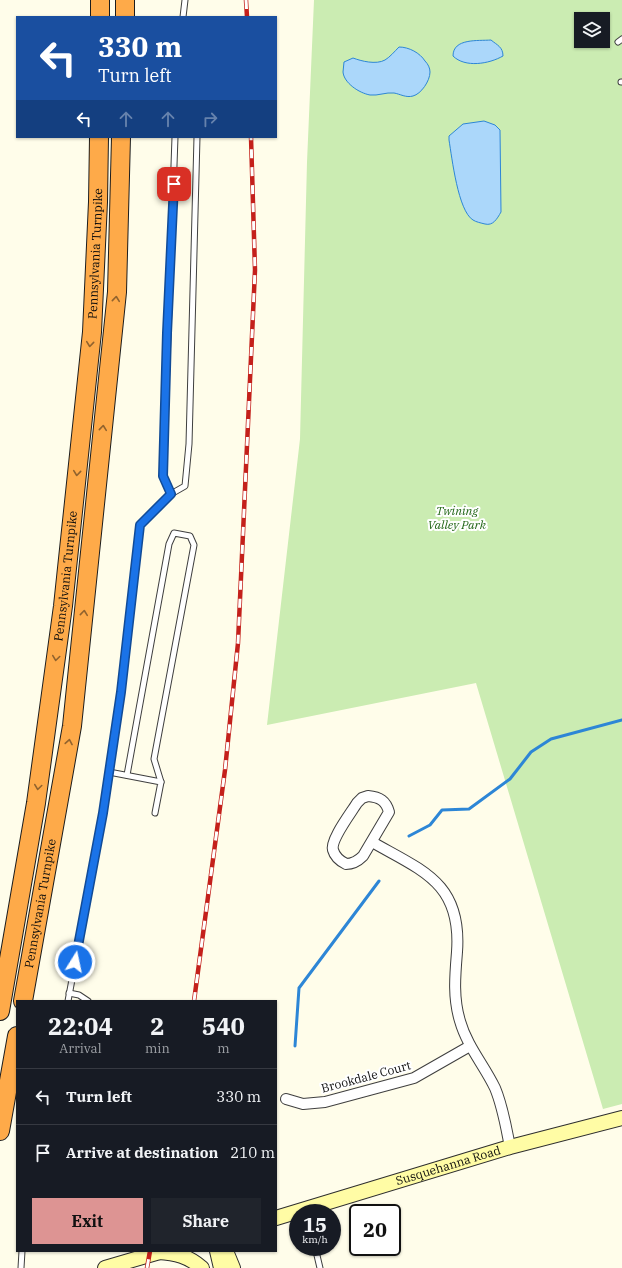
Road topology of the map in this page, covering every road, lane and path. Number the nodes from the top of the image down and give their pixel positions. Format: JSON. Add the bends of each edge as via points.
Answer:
{"nodes":[{"id":1,"x":100,"y":0,"type":"edge"},
{"id":2,"x":125,"y":0,"type":"edge"},
{"id":3,"x":185,"y":0,"type":"edge"},
{"id":4,"x":100,"y":16,"type":"edge"},
{"id":5,"x":125,"y":16,"type":"edge"},
{"id":6,"x":183,"y":16,"type":"edge"},
{"id":7,"x":99,"y":138,"type":"edge"},
{"id":8,"x":121,"y":138,"type":"edge"},
{"id":9,"x":175,"y":138,"type":"edge"},
{"id":10,"x":197,"y":138,"type":"edge"},
{"id":11,"x":171,"y":494,"type":"junction"},
{"id":12,"x":109,"y":772,"type":"junction"},
{"id":13,"x":127,"y":775,"type":"junction"},
{"id":14,"x":161,"y":782,"type":"junction"},
{"id":15,"x":155,"y":813,"type":"dead end"},
{"id":16,"x":372,"y":842,"type":"junction"},
{"id":17,"x":69,"y":993,"type":"junction"},
{"id":18,"x":23,"y":1000,"type":"edge"},
{"id":19,"x":68,"y":1000,"type":"edge"},
{"id":20,"x":86,"y":1000,"type":"edge"},
{"id":21,"x":0,"y":1011,"type":"edge"},
{"id":22,"x":16,"y":1042,"type":"edge"},
{"id":23,"x":470,"y":1046,"type":"junction"},
{"id":24,"x":286,"y":1100,"type":"dead end"},
{"id":25,"x":622,"y":1118,"type":"edge"},
{"id":26,"x":0,"y":1131,"type":"edge"},
{"id":27,"x":510,"y":1147,"type":"junction"},
{"id":28,"x":327,"y":1204,"type":"edge"},
{"id":29,"x":289,"y":1215,"type":"edge"},
{"id":30,"x":277,"y":1218,"type":"edge"},
{"id":31,"x":22,"y":1252,"type":"edge"},
{"id":32,"x":160,"y":1252,"type":"edge"},
{"id":33,"x":217,"y":1252,"type":"edge"},
{"id":34,"x":226,"y":1252,"type":"edge"},
{"id":35,"x":317,"y":1256,"type":"edge"},
{"id":36,"x":21,"y":1268,"type":"edge"},
{"id":37,"x":105,"y":1268,"type":"edge"},
{"id":38,"x":202,"y":1268,"type":"edge"},
{"id":39,"x":221,"y":1268,"type":"edge"},
{"id":40,"x":233,"y":1268,"type":"edge"},
{"id":41,"x":320,"y":1268,"type":"edge"}],
"edges":[{"from":1,"to":4,"type":"highway"},
{"from":2,"to":5,"type":"highway"},
{"from":3,"to":6,"type":"lane"},
{"from":7,"to":21,"type":"highway","name":"Pennsylvania Turnpike","one_way":true,"via":[[92,332],[64,606],[36,802]]},
{"from":18,"to":8,"type":"highway","name":"Pennsylvania Turnpike","one_way":true,"via":[[72,726],[117,292]]},
{"from":9,"to":11,"type":"lane","via":[[163,476]]},
{"from":10,"to":11,"type":"lane","via":[[189,444],[185,486]]},
{"from":11,"to":12,"type":"lane","via":[[140,525]]},
{"from":12,"to":13,"type":"lane"},
{"from":12,"to":17,"type":"lane"},
{"from":13,"to":14,"type":"lane"},
{"from":13,"to":14,"type":"lane","via":[[169,544],[174,534],[190,536],[194,545],[154,760]]},
{"from":14,"to":15,"type":"lane"},
{"from":16,"to":16,"type":"street","via":[[389,812],[383,800],[368,796],[357,803],[333,842],[333,850],[340,861],[351,864],[358,861]]},
{"from":16,"to":23,"type":"street","via":[[428,874],[442,888],[452,905],[458,941],[454,989],[464,1036]]},
{"from":17,"to":19,"type":"lane"},
{"from":17,"to":20,"type":"lane"},
{"from":22,"to":26,"type":"highway"},
{"from":23,"to":24,"type":"street","name":"Brookdale Court","via":[[414,1078],[325,1102],[303,1104]]},
{"from":23,"to":27,"type":"street","via":[[495,1090]]},
{"from":25,"to":27,"type":"main road","name":"Susquehanna Road"},
{"from":27,"to":28,"type":"main road","name":"Susquehanna Road"},
{"from":29,"to":30,"type":"main road","name":"Susquehanna Road"},
{"from":31,"to":36,"type":"lane"},
{"from":32,"to":37,"type":"main road"},
{"from":32,"to":38,"type":"main road","via":[[184,1256]]},
{"from":33,"to":39,"type":"main road"},
{"from":34,"to":40,"type":"main road"},
{"from":35,"to":41,"type":"lane"}]}
